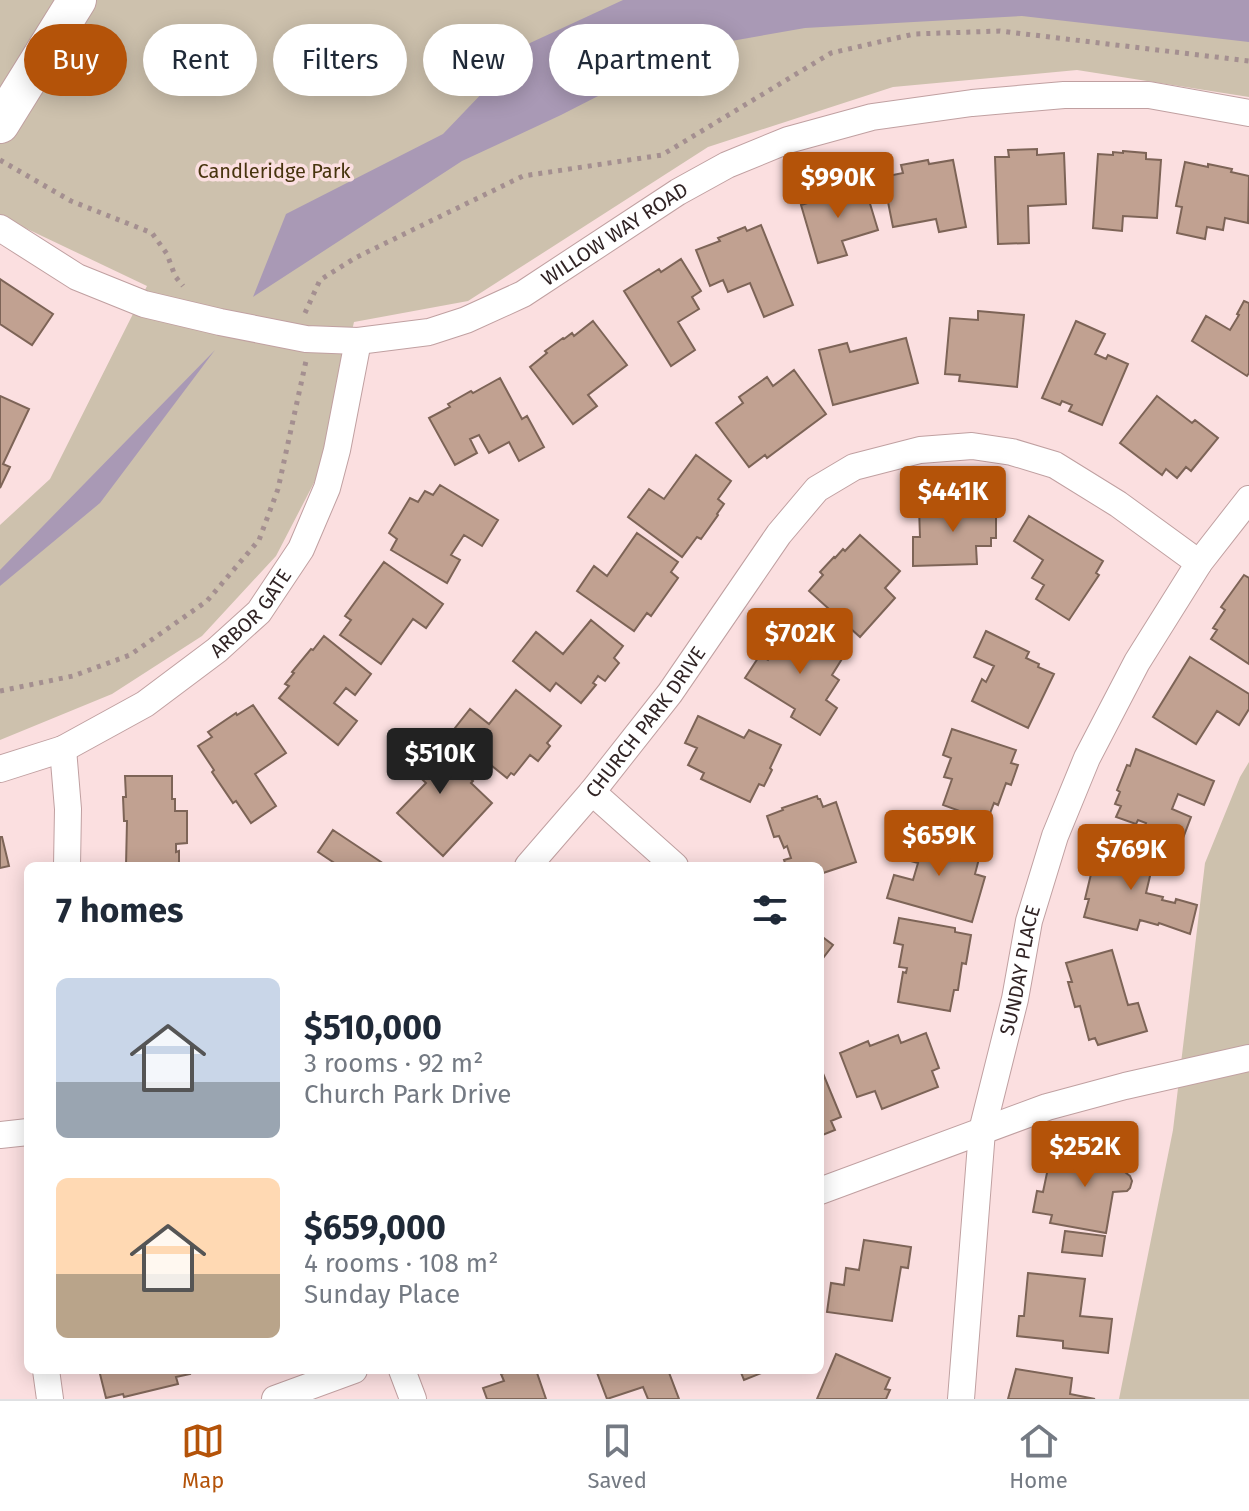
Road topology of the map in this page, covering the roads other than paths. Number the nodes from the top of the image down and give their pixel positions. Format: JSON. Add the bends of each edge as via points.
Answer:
{"nodes":[{"id":1,"x":77,"y":0,"type":"edge"},
{"id":2,"x":1249,"y":113,"type":"edge"},
{"id":3,"x":0,"y":124,"type":"edge"},
{"id":4,"x":0,"y":228,"type":"edge"},
{"id":5,"x":358,"y":341,"type":"junction"},
{"id":6,"x":1249,"y":499,"type":"edge"},
{"id":7,"x":1199,"y":563,"type":"junction"},
{"id":8,"x":63,"y":749,"type":"junction"},
{"id":9,"x":0,"y":769,"type":"edge"},
{"id":10,"x":592,"y":792,"type":"junction"},
{"id":11,"x":67,"y":862,"type":"edge"},
{"id":12,"x":531,"y":862,"type":"edge"},
{"id":13,"x":671,"y":862,"type":"edge"},
{"id":14,"x":1249,"y":1058,"type":"edge"},
{"id":15,"x":982,"y":1131,"type":"junction"},
{"id":16,"x":24,"y":1132,"type":"edge"},
{"id":17,"x":0,"y":1135,"type":"edge"},
{"id":18,"x":824,"y":1190,"type":"edge"},
{"id":19,"x":47,"y":1374,"type":"edge"},
{"id":20,"x":343,"y":1374,"type":"edge"},
{"id":21,"x":404,"y":1374,"type":"edge"},
{"id":22,"x":50,"y":1399,"type":"edge"},
{"id":23,"x":275,"y":1399,"type":"edge"},
{"id":24,"x":413,"y":1399,"type":"edge"},
{"id":25,"x":961,"y":1399,"type":"edge"}],
"edges":[{"from":1,"to":3,"type":"street"},
{"from":2,"to":5,"type":"street","name":"WILLOW WAY ROAD","via":[[1149,95],[1078,95],[872,117],[788,140],[727,165],[523,294],[466,320],[429,332]]},
{"from":4,"to":5,"type":"street","name":"WILLOW WAY ROAD","via":[[77,277],[144,304],[220,322],[306,326]]},
{"from":5,"to":8,"type":"street","name":"ARBOR GATE","via":[[327,488],[301,549],[259,612],[145,704]]},
{"from":6,"to":7,"type":"street","name":"SUNDAY PLACE"},
{"from":7,"to":10,"type":"street","name":"CHURCH PARK DRIVE","via":[[1055,465],[1012,452],[972,446],[920,450],[854,467],[817,489],[779,534],[670,693]]},
{"from":7,"to":15,"type":"street","name":"SUNDAY PLACE","via":[[1137,662],[1087,758],[1055,836],[1029,921]]},
{"from":8,"to":9,"type":"street","name":"ARBOR GATE"},
{"from":8,"to":11,"type":"street"},
{"from":10,"to":12,"type":"street","name":"CHURCH PARK DRIVE"},
{"from":10,"to":13,"type":"street"},
{"from":14,"to":15,"type":"street","via":[[1047,1107]]},
{"from":15,"to":18,"type":"street"},
{"from":15,"to":25,"type":"street","name":"SUNDAY PLACE"},
{"from":16,"to":17,"type":"street"},
{"from":19,"to":22,"type":"street"},
{"from":20,"to":23,"type":"street"},
{"from":21,"to":24,"type":"street"}]}
